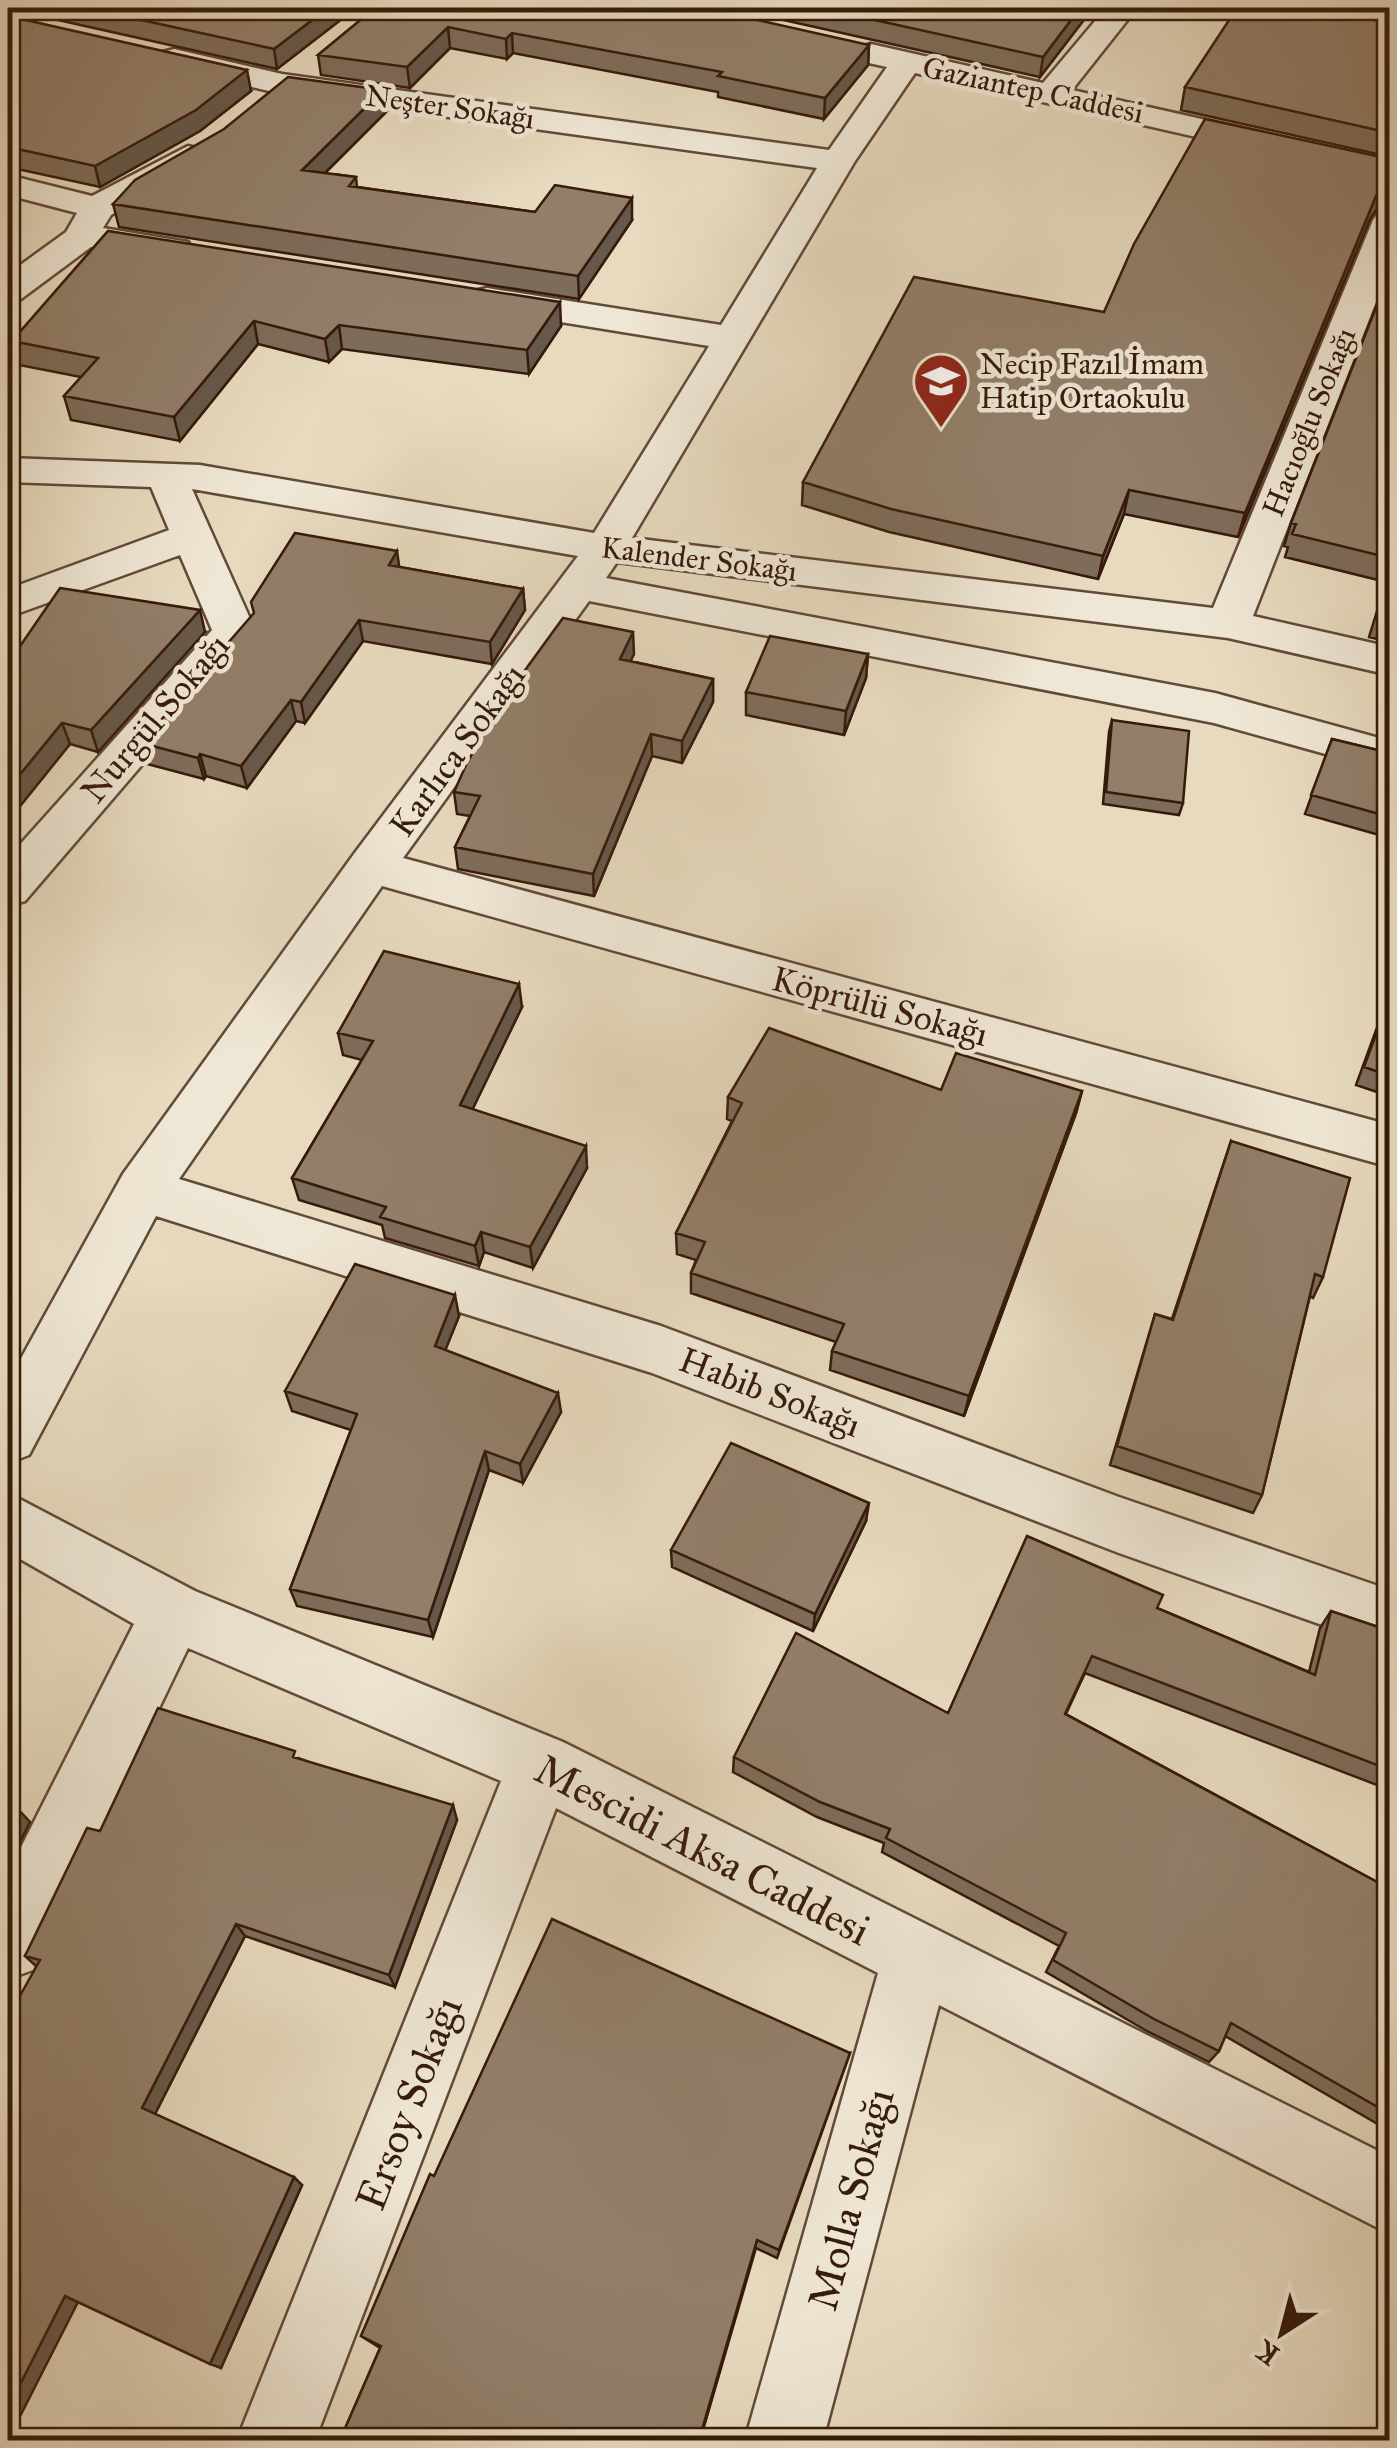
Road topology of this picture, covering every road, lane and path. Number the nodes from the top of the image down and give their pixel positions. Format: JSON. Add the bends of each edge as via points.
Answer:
{"nodes":[{"id":1,"x":1122,"y":8,"type":"edge"},
{"id":2,"x":849,"y":48,"type":"edge"},
{"id":3,"x":136,"y":51,"type":"edge"},
{"id":4,"x":324,"y":51,"type":"edge"},
{"id":5,"x":906,"y":62,"type":"junction"},
{"id":6,"x":282,"y":84,"type":"junction"},
{"id":7,"x":1052,"y":92,"type":"junction"},
{"id":8,"x":254,"y":107,"type":"edge"},
{"id":9,"x":214,"y":141,"type":"edge"},
{"id":10,"x":838,"y":160,"type":"junction"},
{"id":11,"x":1390,"y":171,"type":"edge"},
{"id":12,"x":8,"y":186,"type":"edge"},
{"id":13,"x":1390,"y":220,"type":"edge"},
{"id":14,"x":89,"y":222,"type":"junction"},
{"id":15,"x":200,"y":254,"type":"edge"},
{"id":16,"x":8,"y":291,"type":"edge"},
{"id":17,"x":456,"y":294,"type":"edge"},
{"id":18,"x":732,"y":338,"type":"junction"},
{"id":19,"x":8,"y":470,"type":"edge"},
{"id":20,"x":166,"y":476,"type":"junction"},
{"id":21,"x":193,"y":536,"type":"junction"},
{"id":22,"x":606,"y":548,"type":"junction"},
{"id":23,"x":578,"y":586,"type":"junction"},
{"id":24,"x":8,"y":604,"type":"edge"},
{"id":25,"x":1228,"y":624,"type":"junction"},
{"id":26,"x":1390,"y":661,"type":"edge"},
{"id":27,"x":1390,"y":757,"type":"edge"},
{"id":28,"x":371,"y":866,"type":"junction"},
{"id":29,"x":8,"y":888,"type":"edge"},
{"id":30,"x":1390,"y":1146,"type":"edge"},
{"id":31,"x":142,"y":1190,"type":"junction"},
{"id":32,"x":8,"y":1437,"type":"edge"},
{"id":33,"x":8,"y":1522,"type":"edge"},
{"id":34,"x":173,"y":1612,"type":"junction"},
{"id":35,"x":1390,"y":1620,"type":"edge"},
{"id":36,"x":540,"y":1765,"type":"junction"},
{"id":37,"x":8,"y":1945,"type":"edge"},
{"id":38,"x":917,"y":1956,"type":"junction"},
{"id":39,"x":1390,"y":2197,"type":"edge"},
{"id":40,"x":276,"y":2440,"type":"edge"},
{"id":41,"x":784,"y":2440,"type":"edge"}],
"edges":[{"from":1,"to":7,"type":"street"},
{"from":2,"to":5,"type":"street","name":"Gaziantep Caddesi"},
{"from":3,"to":6,"type":"street","name":"Neşter Sokağı"},
{"from":4,"to":6,"type":"street"},
{"from":5,"to":7,"type":"street","name":"Gaziantep Caddesi"},
{"from":5,"to":10,"type":"street","name":"Karlıca Sokağı"},
{"from":6,"to":8,"type":"street"},
{"from":6,"to":10,"type":"street","name":"Neşter Sokağı"},
{"from":7,"to":11,"type":"street","name":"Gaziantep Caddesi"},
{"from":9,"to":14,"type":"street"},
{"from":10,"to":18,"type":"street","name":"Karlıca Sokağı"},
{"from":12,"to":14,"type":"street"},
{"from":13,"to":25,"type":"street","name":"Hacıoğlu Sokağı"},
{"from":14,"to":15,"type":"street"},
{"from":14,"to":16,"type":"street"},
{"from":17,"to":18,"type":"street"},
{"from":18,"to":22,"type":"street","name":"Karlıca Sokağı"},
{"from":19,"to":20,"type":"street","name":"Kalender Sokağı"},
{"from":20,"to":21,"type":"street","name":"Nurgül Sokağı"},
{"from":20,"to":22,"type":"street","name":"Kalender Sokağı"},
{"from":21,"to":24,"type":"street"},
{"from":21,"to":29,"type":"street","name":"Nurgül Sokağı","via":[[234,632]]},
{"from":22,"to":23,"type":"street","name":"Karlıca Sokağı"},
{"from":22,"to":25,"type":"street","name":"Kalender Sokağı"},
{"from":23,"to":27,"type":"street","via":[[1215,708]]},
{"from":23,"to":28,"type":"street","name":"Karlıca Sokağı"},
{"from":25,"to":26,"type":"street","name":"Kalender Sokağı"},
{"from":28,"to":30,"type":"street","name":"Köprülü Sokağı"},
{"from":28,"to":31,"type":"street","name":"Karlıca Sokağı"},
{"from":31,"to":32,"type":"street","name":"Karlıca Sokağı"},
{"from":31,"to":35,"type":"street","name":"Habib Sokağı","via":[[661,1350],[1119,1525]]},
{"from":33,"to":34,"type":"street","name":"Mescidi Aksa Caddesi"},
{"from":34,"to":36,"type":"street","name":"Mescidi Aksa Caddesi"},
{"from":34,"to":37,"type":"street"},
{"from":36,"to":38,"type":"street","name":"Mescidi Aksa Caddesi"},
{"from":36,"to":40,"type":"street","name":"Ersoy Sokağı"},
{"from":38,"to":39,"type":"street","name":"Mescidi Aksa Caddesi"},
{"from":38,"to":41,"type":"street","name":"Molla Sokağı"}]}
